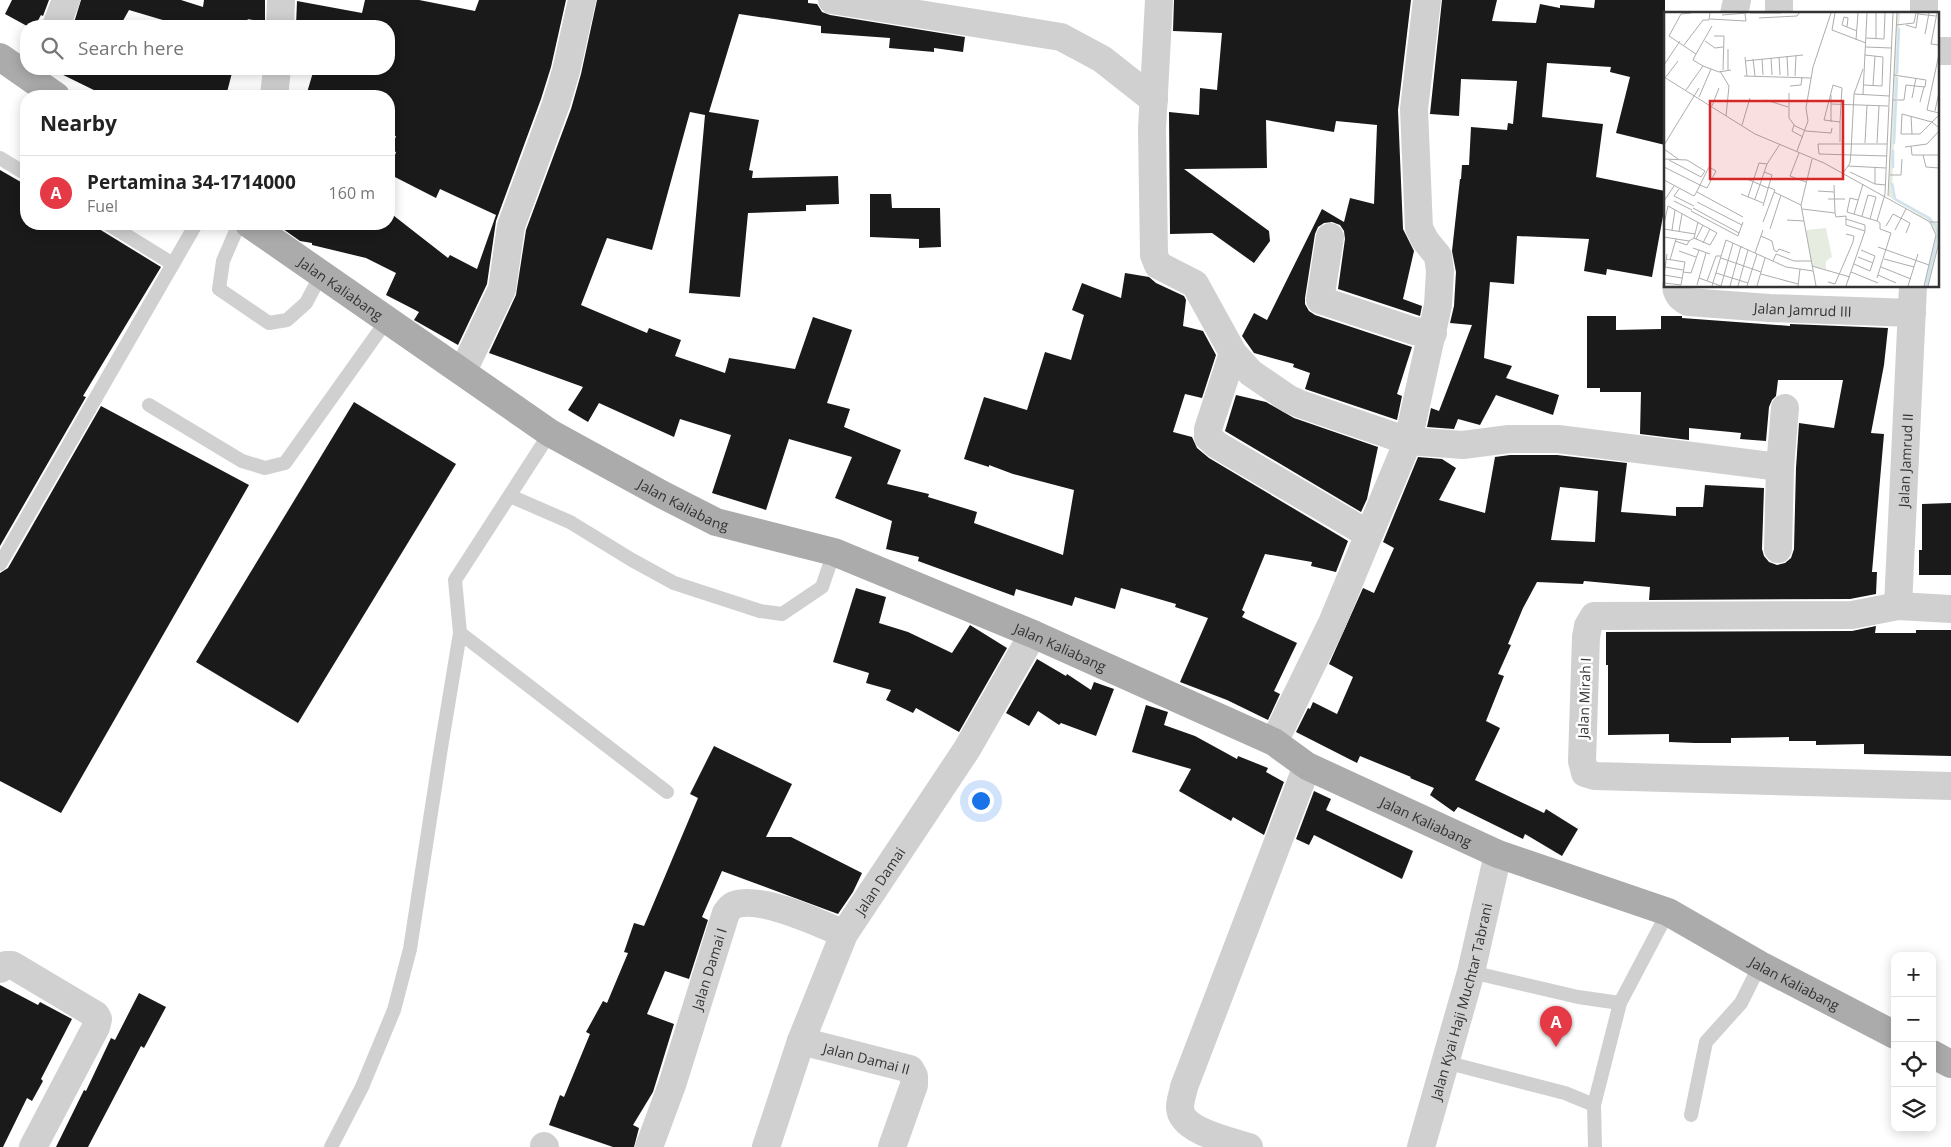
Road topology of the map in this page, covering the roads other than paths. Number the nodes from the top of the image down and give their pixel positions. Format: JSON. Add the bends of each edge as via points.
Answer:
{"nodes":[{"id":1,"x":66,"y":0,"type":"edge"},
{"id":2,"x":281,"y":0,"type":"edge"},
{"id":3,"x":582,"y":0,"type":"edge"},
{"id":4,"x":832,"y":0,"type":"edge"},
{"id":5,"x":1159,"y":0,"type":"edge"},
{"id":6,"x":1427,"y":0,"type":"edge"},
{"id":7,"x":58,"y":20,"type":"edge"},
{"id":8,"x":280,"y":20,"type":"edge"},
{"id":9,"x":1938,"y":51,"type":"edge"},
{"id":10,"x":1951,"y":51,"type":"edge"},
{"id":11,"x":0,"y":57,"type":"edge"},
{"id":12,"x":20,"y":68,"type":"edge"},
{"id":13,"x":33,"y":75,"type":"edge"},
{"id":14,"x":276,"y":75,"type":"edge"},
{"id":15,"x":49,"y":90,"type":"edge"},
{"id":16,"x":275,"y":90,"type":"edge"},
{"id":17,"x":1154,"y":100,"type":"junction"},
{"id":18,"x":0,"y":158,"type":"edge"},
{"id":19,"x":20,"y":170,"type":"edge"},
{"id":20,"x":118,"y":230,"type":"edge"},
{"id":21,"x":193,"y":230,"type":"edge"},
{"id":22,"x":236,"y":230,"type":"edge"},
{"id":23,"x":258,"y":230,"type":"edge"},
{"id":24,"x":1330,"y":236,"type":"dead end"},
{"id":25,"x":173,"y":264,"type":"junction"},
{"id":26,"x":322,"y":273,"type":"junction"},
{"id":27,"x":1676,"y":288,"type":"edge"},
{"id":28,"x":1913,"y":288,"type":"edge"},
{"id":29,"x":1769,"y":297,"type":"edge"},
{"id":30,"x":1912,"y":313,"type":"junction"},
{"id":31,"x":387,"y":320,"type":"junction"},
{"id":32,"x":1433,"y":333,"type":"junction"},
{"id":33,"x":1233,"y":352,"type":"junction"},
{"id":34,"x":463,"y":371,"type":"junction"},
{"id":35,"x":149,"y":404,"type":"dead end"},
{"id":36,"x":1785,"y":408,"type":"dead end"},
{"id":37,"x":550,"y":432,"type":"junction"},
{"id":38,"x":1408,"y":441,"type":"junction"},
{"id":39,"x":1780,"y":467,"type":"junction"},
{"id":40,"x":510,"y":496,"type":"junction"},
{"id":41,"x":1368,"y":534,"type":"junction"},
{"id":42,"x":1778,"y":549,"type":"dead end"},
{"id":43,"x":834,"y":552,"type":"junction"},
{"id":44,"x":0,"y":564,"type":"edge"},
{"id":45,"x":1898,"y":606,"type":"junction"},
{"id":46,"x":1951,"y":609,"type":"edge"},
{"id":47,"x":460,"y":633,"type":"junction"},
{"id":48,"x":1033,"y":634,"type":"junction"},
{"id":49,"x":1274,"y":742,"type":"junction"},
{"id":50,"x":1307,"y":766,"type":"junction"},
{"id":51,"x":1951,"y":786,"type":"edge"},
{"id":52,"x":667,"y":792,"type":"dead end"},
{"id":53,"x":1498,"y":854,"type":"junction"},
{"id":54,"x":1668,"y":912,"type":"junction"},
{"id":55,"x":844,"y":934,"type":"junction"},
{"id":56,"x":1760,"y":964,"type":"junction"},
{"id":57,"x":0,"y":969,"type":"edge"},
{"id":58,"x":1471,"y":972,"type":"junction"},
{"id":59,"x":1620,"y":1003,"type":"junction"},
{"id":60,"x":1891,"y":1033,"type":"edge"},
{"id":61,"x":802,"y":1042,"type":"junction"},
{"id":62,"x":1445,"y":1062,"type":"junction"},
{"id":63,"x":1594,"y":1105,"type":"junction"},
{"id":64,"x":1691,"y":1115,"type":"dead end"},
{"id":65,"x":1425,"y":1146,"type":"edge"},
{"id":66,"x":33,"y":1147,"type":"edge"},
{"id":67,"x":331,"y":1147,"type":"edge"},
{"id":68,"x":649,"y":1147,"type":"edge"},
{"id":69,"x":766,"y":1147,"type":"edge"},
{"id":70,"x":892,"y":1147,"type":"edge"},
{"id":71,"x":1248,"y":1147,"type":"edge"},
{"id":72,"x":1594,"y":1147,"type":"edge"}],
"edges":[{"from":1,"to":7,"type":"street"},
{"from":2,"to":8,"type":"street"},
{"from":3,"to":34,"type":"street","via":[[556,104],[511,226],[502,289]]},
{"from":4,"to":17,"type":"street","via":[[1061,37],[1102,59]]},
{"from":5,"to":17,"type":"street"},
{"from":6,"to":32,"type":"street","via":[[1414,109],[1419,228],[1438,256],[1440,271]]},
{"from":9,"to":10,"type":"street"},
{"from":11,"to":12,"type":"main road"},
{"from":13,"to":15,"type":"main road"},
{"from":14,"to":16,"type":"street"},
{"from":17,"to":33,"type":"street","via":[[1154,255],[1158,265],[1195,284]]},
{"from":18,"to":19,"type":"lane"},
{"from":20,"to":25,"type":"lane"},
{"from":21,"to":25,"type":"lane"},
{"from":22,"to":26,"type":"lane","via":[[223,260],[219,289],[270,323],[287,320],[306,303]]},
{"from":23,"to":26,"type":"main road","name":"Jalan Kaliabang"},
{"from":24,"to":32,"type":"street","via":[[1320,300],[1414,331]]},
{"from":25,"to":44,"type":"lane"},
{"from":26,"to":31,"type":"main road","name":"Jalan Kaliabang"},
{"from":27,"to":29,"type":"street","name":"Jalan Jamrud III","via":[[1681,298],[1688,302]]},
{"from":28,"to":30,"type":"street"},
{"from":29,"to":30,"type":"street","name":"Jalan Jamrud III"},
{"from":30,"to":45,"type":"street","name":"Jalan Jamrud II"},
{"from":31,"to":34,"type":"main road","name":"Jalan Kaliabang"},
{"from":31,"to":35,"type":"lane","via":[[285,463],[266,468],[242,461]]},
{"from":32,"to":38,"type":"street"},
{"from":33,"to":38,"type":"street","via":[[1251,373],[1290,399]]},
{"from":33,"to":41,"type":"street","via":[[1208,437]]},
{"from":34,"to":37,"type":"main road","name":"Jalan Kaliabang"},
{"from":36,"to":39,"type":"street"},
{"from":37,"to":40,"type":"lane"},
{"from":37,"to":43,"type":"main road","name":"Jalan Kaliabang","via":[[716,522]]},
{"from":38,"to":39,"type":"street","via":[[1463,445],[1509,439],[1558,439]]},
{"from":38,"to":41,"type":"street"},
{"from":39,"to":42,"type":"street"},
{"from":40,"to":43,"type":"lane","via":[[570,522],[674,583],[760,611],[782,614],[822,587]]},
{"from":40,"to":47,"type":"lane","via":[[455,580]]},
{"from":41,"to":49,"type":"street","via":[[1332,623]]},
{"from":43,"to":48,"type":"main road","name":"Jalan Kaliabang"},
{"from":45,"to":46,"type":"street","name":"Jalan Mirah I"},
{"from":45,"to":51,"type":"street","name":"Jalan Mirah I","via":[[1852,615],[1594,616],[1586,637],[1582,760],[1585,772],[1596,776]]},
{"from":47,"to":52,"type":"lane"},
{"from":47,"to":67,"type":"lane","via":[[410,949],[394,1010],[362,1087]]},
{"from":48,"to":49,"type":"main road","name":"Jalan Kaliabang"},
{"from":48,"to":55,"type":"street","name":"Jalan Damai","via":[[967,749]]},
{"from":49,"to":50,"type":"main road","name":"Jalan Kaliabang"},
{"from":50,"to":53,"type":"main road","name":"Jalan Kaliabang"},
{"from":50,"to":71,"type":"street","via":[[1184,1087],[1180,1108],[1192,1128]]},
{"from":53,"to":54,"type":"main road","name":"Jalan Kaliabang"},
{"from":53,"to":58,"type":"street","name":"Jalan Kyai Haji Muchtar Tabrani"},
{"from":54,"to":56,"type":"main road","name":"Jalan Kaliabang"},
{"from":54,"to":59,"type":"lane"},
{"from":55,"to":61,"type":"street","name":"Jalan Damai"},
{"from":55,"to":68,"type":"street","name":"Jalan Damai I","via":[[805,916],[768,906],[743,903],[732,906],[726,913]]},
{"from":56,"to":60,"type":"main road","name":"Jalan Kaliabang"},
{"from":56,"to":64,"type":"lane","via":[[1741,1003],[1706,1042]]},
{"from":57,"to":66,"type":"street","via":[[12,966],[98,1019]]},
{"from":58,"to":59,"type":"lane"},
{"from":58,"to":62,"type":"street","name":"Jalan Kyai Haji Muchtar Tabrani"},
{"from":59,"to":63,"type":"lane"},
{"from":61,"to":69,"type":"street","name":"Jalan Damai"},
{"from":61,"to":70,"type":"street","name":"Jalan Damai II","via":[[910,1069],[914,1086]]},
{"from":62,"to":63,"type":"lane","via":[[1565,1093]]},
{"from":62,"to":65,"type":"street","name":"Jalan Kyai Haji Muchtar Tabrani"},
{"from":63,"to":72,"type":"lane"}]}
